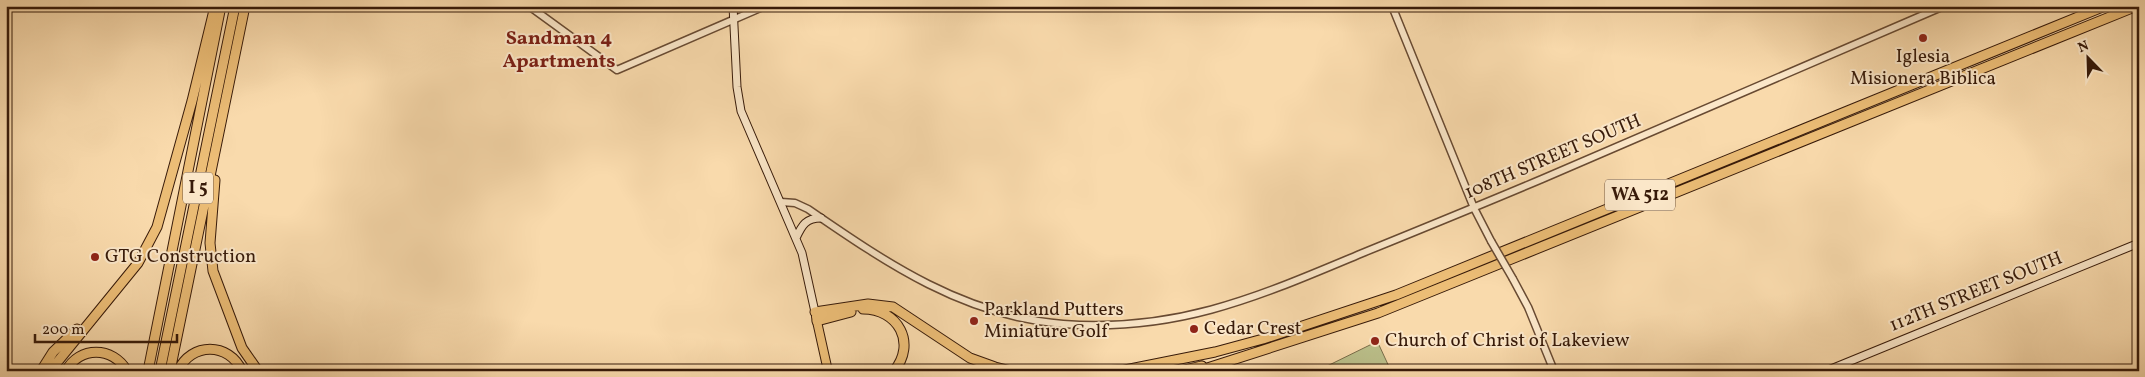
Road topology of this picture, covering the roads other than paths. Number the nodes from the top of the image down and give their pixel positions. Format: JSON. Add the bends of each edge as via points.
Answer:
{"nodes":[{"id":1,"x":215,"y":6,"type":"edge"},
{"id":2,"x":221,"y":6,"type":"edge"},
{"id":3,"x":235,"y":6,"type":"edge"},
{"id":4,"x":245,"y":6,"type":"edge"},
{"id":5,"x":529,"y":6,"type":"edge"},
{"id":6,"x":733,"y":6,"type":"edge"},
{"id":7,"x":765,"y":6,"type":"edge"},
{"id":8,"x":1392,"y":6,"type":"edge"},
{"id":9,"x":1944,"y":6,"type":"edge"},
{"id":10,"x":2105,"y":6,"type":"edge"},
{"id":11,"x":2138,"y":6,"type":"edge"},
{"id":12,"x":733,"y":20,"type":"junction"},
{"id":13,"x":220,"y":125,"type":"junction"},
{"id":14,"x":781,"y":202,"type":"junction"},
{"id":15,"x":1474,"y":208,"type":"junction"},
{"id":16,"x":821,"y":218,"type":"junction"},
{"id":17,"x":796,"y":238,"type":"junction"},
{"id":18,"x":2139,"y":243,"type":"edge"},
{"id":19,"x":110,"y":299,"type":"junction"},
{"id":20,"x":816,"y":317,"type":"junction"},
{"id":21,"x":1239,"y":358,"type":"junction"},
{"id":22,"x":1124,"y":370,"type":"edge"},
{"id":23,"x":42,"y":371,"type":"edge"},
{"id":24,"x":50,"y":371,"type":"edge"},
{"id":25,"x":66,"y":371,"type":"edge"},
{"id":26,"x":127,"y":371,"type":"edge"},
{"id":27,"x":148,"y":371,"type":"edge"},
{"id":28,"x":160,"y":371,"type":"edge"},
{"id":29,"x":170,"y":371,"type":"edge"},
{"id":30,"x":178,"y":371,"type":"edge"},
{"id":31,"x":242,"y":371,"type":"edge"},
{"id":32,"x":258,"y":371,"type":"edge"},
{"id":33,"x":828,"y":371,"type":"edge"},
{"id":34,"x":894,"y":371,"type":"edge"},
{"id":35,"x":1012,"y":371,"type":"edge"},
{"id":36,"x":1097,"y":371,"type":"edge"},
{"id":37,"x":1180,"y":371,"type":"edge"},
{"id":38,"x":1198,"y":371,"type":"edge"},
{"id":39,"x":1554,"y":371,"type":"edge"},
{"id":40,"x":1826,"y":371,"type":"edge"}],
"edges":[{"from":1,"to":19,"type":"highway","via":[[157,227],[138,263]]},
{"from":2,"to":27,"type":"highway","number":"I 5"},
{"from":3,"to":28,"type":"highway","number":"I 5"},
{"from":4,"to":13,"type":"highway"},
{"from":5,"to":12,"type":"street","via":[[617,70]]},
{"from":6,"to":12,"type":"main road"},
{"from":7,"to":12,"type":"street"},
{"from":8,"to":15,"type":"street"},
{"from":9,"to":15,"type":"street","name":"108TH STREET SOUTH"},
{"from":10,"to":22,"type":"highway","number":"WA 512","via":[[1396,296],[1263,340]]},
{"from":11,"to":21,"type":"highway","number":"WA 512","via":[[1378,313]]},
{"from":12,"to":14,"type":"main road","via":[[741,111]]},
{"from":13,"to":29,"type":"highway"},
{"from":13,"to":32,"type":"highway","via":[[210,236],[211,264],[242,348]]},
{"from":14,"to":16,"type":"street","name":"108TH STREET SOUTH","via":[[802,205]]},
{"from":14,"to":17,"type":"main road"},
{"from":15,"to":16,"type":"street","name":"108TH STREET SOUTH","via":[[1214,311],[1170,320],[1083,325],[1037,320],[950,296],[888,263]]},
{"from":15,"to":39,"type":"street","bridge":true,"via":[[1528,307]]},
{"from":16,"to":17,"type":"main road","via":[[807,220]]},
{"from":17,"to":20,"type":"main road"},
{"from":18,"to":40,"type":"main road","name":"112TH STREET SOUTH"},
{"from":19,"to":23,"type":"highway","via":[[52,352]]},
{"from":19,"to":24,"type":"highway"},
{"from":20,"to":33,"type":"main road"},
{"from":20,"to":34,"type":"highway","via":[[863,309],[878,311],[892,318],[905,343]]},
{"from":20,"to":35,"type":"highway","via":[[868,304],[893,307],[970,358]]},
{"from":21,"to":37,"type":"highway","number":"WA 512"},
{"from":21,"to":38,"type":"highway"},
{"from":22,"to":36,"type":"highway"},
{"from":25,"to":26,"type":"highway","via":[[79,356],[96,352],[112,356]]},
{"from":30,"to":31,"type":"highway","via":[[190,355],[211,348],[230,355]]}]}
